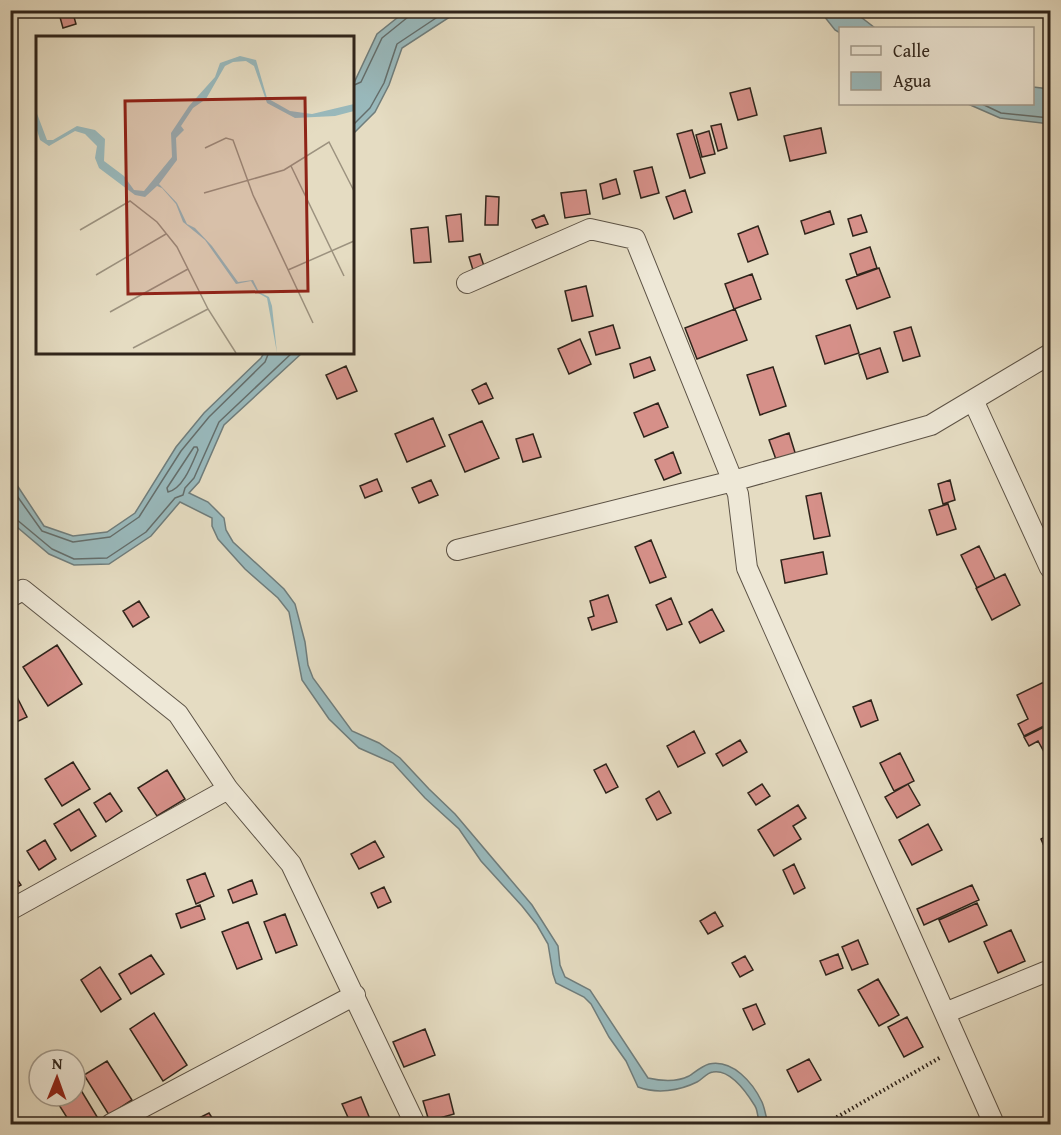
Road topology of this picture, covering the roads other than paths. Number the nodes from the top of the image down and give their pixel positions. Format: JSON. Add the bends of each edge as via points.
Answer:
{"nodes":[{"id":1,"x":467,"y":283,"type":"dead end"},
{"id":2,"x":1050,"y":354,"type":"edge"},
{"id":3,"x":973,"y":400,"type":"junction"},
{"id":4,"x":733,"y":481,"type":"junction"},
{"id":5,"x":457,"y":550,"type":"dead end"},
{"id":6,"x":1050,"y":568,"type":"edge"},
{"id":7,"x":10,"y":597,"type":"edge"},
{"id":8,"x":228,"y":789,"type":"junction"},
{"id":9,"x":10,"y":910,"type":"edge"},
{"id":10,"x":1050,"y":970,"type":"edge"},
{"id":11,"x":355,"y":995,"type":"junction"},
{"id":12,"x":945,"y":1013,"type":"junction"},
{"id":13,"x":111,"y":1125,"type":"edge"},
{"id":14,"x":415,"y":1125,"type":"edge"},
{"id":15,"x":994,"y":1125,"type":"edge"}],
"edges":[{"from":1,"to":4,"type":"street","via":[[590,229],[635,239]]},
{"from":2,"to":3,"type":"street"},
{"from":3,"to":4,"type":"street","via":[[931,425]]},
{"from":3,"to":6,"type":"street"},
{"from":4,"to":5,"type":"street"},
{"from":4,"to":12,"type":"street","via":[[747,568]]},
{"from":7,"to":8,"type":"street","via":[[23,590],[178,714]]},
{"from":8,"to":9,"type":"street"},
{"from":8,"to":11,"type":"street","via":[[291,864]]},
{"from":10,"to":12,"type":"street"},
{"from":11,"to":13,"type":"street"},
{"from":11,"to":14,"type":"street"},
{"from":12,"to":15,"type":"street"}]}
